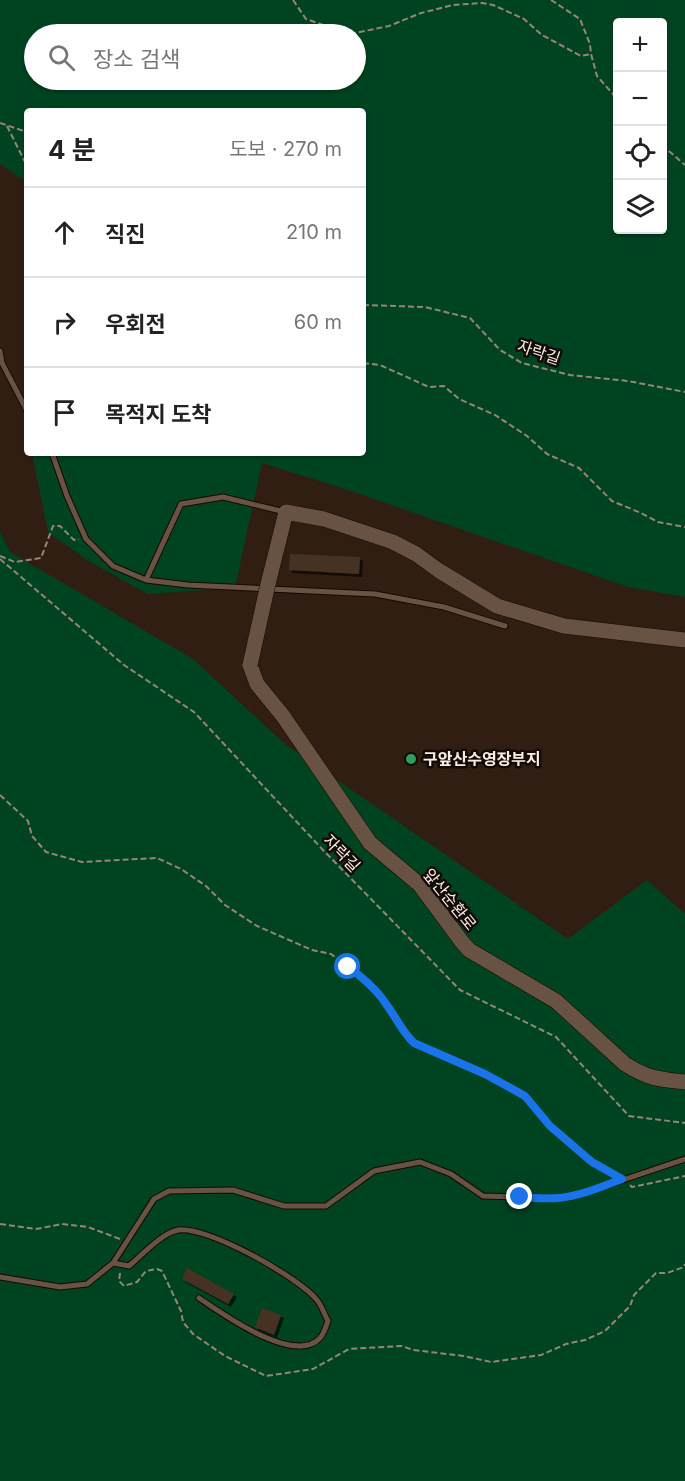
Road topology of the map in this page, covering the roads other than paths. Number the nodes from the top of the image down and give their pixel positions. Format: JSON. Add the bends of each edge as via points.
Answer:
{"nodes":[{"id":1,"x":0,"y":351,"type":"edge"},
{"id":2,"x":24,"y":405,"type":"edge"},
{"id":3,"x":53,"y":456,"type":"edge"},
{"id":4,"x":286,"y":512,"type":"junction"},
{"id":5,"x":146,"y":580,"type":"junction"},
{"id":6,"x":505,"y":626,"type":"dead end"},
{"id":7,"x":685,"y":640,"type":"edge"},
{"id":8,"x":685,"y":1082,"type":"edge"},
{"id":9,"x":685,"y":1159,"type":"edge"},
{"id":10,"x":113,"y":1263,"type":"junction"},
{"id":11,"x":0,"y":1277,"type":"edge"},
{"id":12,"x":199,"y":1298,"type":"dead end"}],
"edges":[{"from":1,"to":2,"type":"lane","via":[[2,363]]},
{"from":3,"to":5,"type":"lane","via":[[86,539],[113,566]]},
{"from":4,"to":5,"type":"lane","via":[[223,497],[181,504]]},
{"from":4,"to":7,"type":"street","via":[[324,519],[393,542],[497,606],[564,626]]},
{"from":4,"to":8,"type":"street","name":"앞산순환로","bridge":true,"via":[[250,666],[257,684],[370,843],[420,885],[469,950],[556,1001],[625,1064],[651,1078]]},
{"from":5,"to":6,"type":"lane","via":[[375,594],[444,606]]},
{"from":9,"to":10,"type":"lane","via":[[581,1194],[556,1198],[483,1196],[451,1174],[420,1162],[374,1171],[326,1206],[284,1206],[233,1190],[169,1191],[154,1199]]},
{"from":10,"to":11,"type":"lane","via":[[87,1284],[60,1287]]},
{"from":10,"to":12,"type":"lane","via":[[129,1266],[167,1234],[179,1230],[204,1234],[238,1246],[281,1272],[317,1300],[328,1321],[320,1338],[306,1346],[291,1345],[232,1322]]}]}
